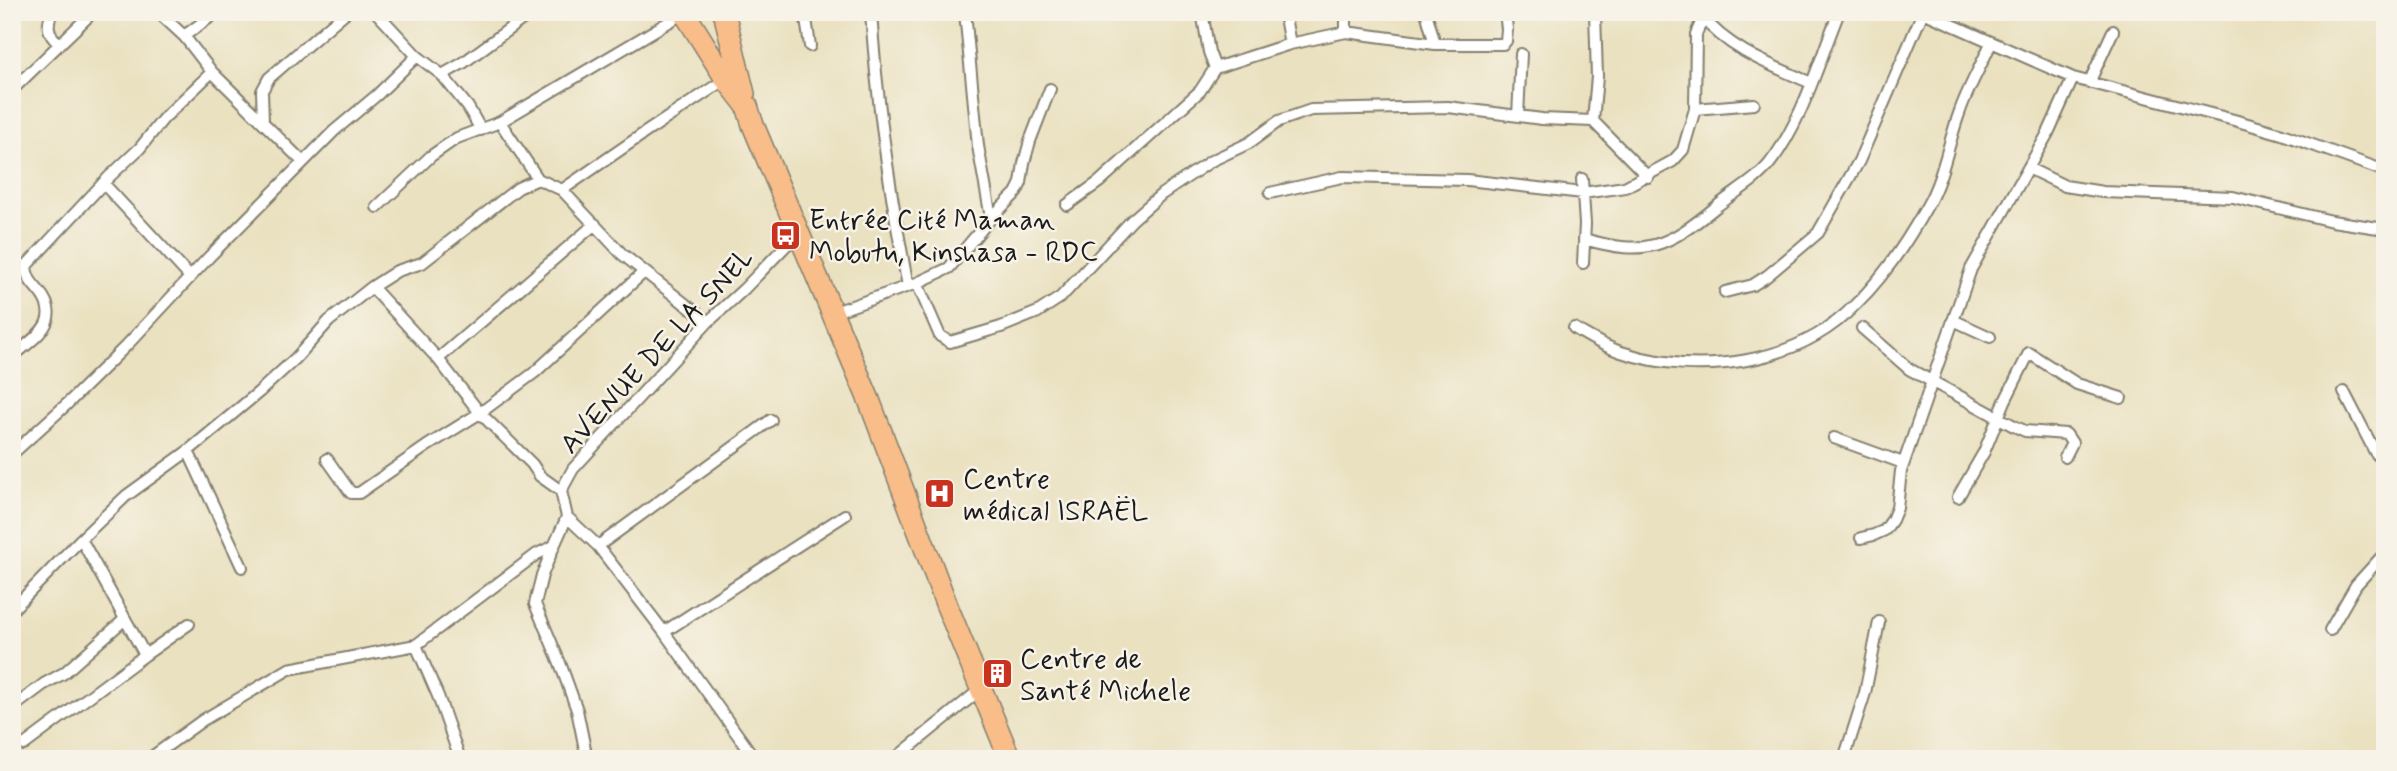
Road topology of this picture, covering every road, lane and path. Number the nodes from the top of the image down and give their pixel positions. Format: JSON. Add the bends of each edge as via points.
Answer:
{"nodes":[{"id":1,"x":52,"y":12,"type":"edge"},
{"id":2,"x":93,"y":12,"type":"edge"},
{"id":3,"x":158,"y":12,"type":"edge"},
{"id":4,"x":217,"y":12,"type":"edge"},
{"id":5,"x":346,"y":12,"type":"edge"},
{"id":6,"x":376,"y":12,"type":"edge"},
{"id":7,"x":532,"y":12,"type":"edge"},
{"id":8,"x":724,"y":12,"type":"edge"},
{"id":9,"x":805,"y":12,"type":"edge"},
{"id":10,"x":871,"y":12,"type":"edge"},
{"id":11,"x":965,"y":12,"type":"edge"},
{"id":12,"x":1202,"y":12,"type":"edge"},
{"id":13,"x":1284,"y":12,"type":"edge"},
{"id":14,"x":1346,"y":12,"type":"edge"},
{"id":15,"x":1426,"y":12,"type":"edge"},
{"id":16,"x":1505,"y":12,"type":"edge"},
{"id":17,"x":1595,"y":12,"type":"edge"},
{"id":18,"x":1839,"y":12,"type":"edge"},
{"id":19,"x":1923,"y":12,"type":"edge"},
{"id":20,"x":684,"y":13,"type":"edge"},
{"id":21,"x":1701,"y":15,"type":"edge"},
{"id":22,"x":2113,"y":31,"type":"dead end"},
{"id":23,"x":1346,"y":32,"type":"junction"},
{"id":24,"x":184,"y":36,"type":"junction"},
{"id":25,"x":1991,"y":43,"type":"junction"},
{"id":26,"x":59,"y":44,"type":"junction"},
{"id":27,"x":1290,"y":44,"type":"junction"},
{"id":28,"x":1435,"y":44,"type":"junction"},
{"id":29,"x":810,"y":46,"type":"dead end"},
{"id":30,"x":1521,"y":54,"type":"dead end"},
{"id":31,"x":417,"y":55,"type":"junction"},
{"id":32,"x":1215,"y":68,"type":"junction"},
{"id":33,"x":212,"y":72,"type":"junction"},
{"id":34,"x":442,"y":75,"type":"junction"},
{"id":35,"x":2073,"y":78,"type":"junction"},
{"id":36,"x":726,"y":79,"type":"junction"},
{"id":37,"x":1811,"y":83,"type":"junction"},
{"id":38,"x":2089,"y":83,"type":"junction"},
{"id":39,"x":1050,"y":89,"type":"dead end"},
{"id":40,"x":12,"y":90,"type":"edge"},
{"id":41,"x":1754,"y":104,"type":"dead end"},
{"id":42,"x":747,"y":106,"type":"junction"},
{"id":43,"x":1695,"y":110,"type":"junction"},
{"id":44,"x":1518,"y":116,"type":"junction"},
{"id":45,"x":1593,"y":121,"type":"junction"},
{"id":46,"x":263,"y":122,"type":"junction"},
{"id":47,"x":500,"y":122,"type":"junction"},
{"id":48,"x":481,"y":130,"type":"junction"},
{"id":49,"x":303,"y":162,"type":"junction"},
{"id":50,"x":2028,"y":168,"type":"junction"},
{"id":51,"x":2385,"y":171,"type":"edge"},
{"id":52,"x":1648,"y":177,"type":"junction"},
{"id":53,"x":538,"y":178,"type":"junction"},
{"id":54,"x":1583,"y":179,"type":"dead end"},
{"id":55,"x":103,"y":183,"type":"junction"},
{"id":56,"x":562,"y":190,"type":"junction"},
{"id":57,"x":1270,"y":193,"type":"dead end"},
{"id":58,"x":1583,"y":193,"type":"junction"},
{"id":59,"x":1068,"y":205,"type":"dead end"},
{"id":60,"x":377,"y":206,"type":"dead end"},
{"id":61,"x":991,"y":218,"type":"junction"},
{"id":62,"x":595,"y":225,"type":"junction"},
{"id":63,"x":2385,"y":229,"type":"edge"},
{"id":64,"x":799,"y":232,"type":"junction"},
{"id":65,"x":1584,"y":239,"type":"junction"},
{"id":66,"x":1583,"y":263,"type":"dead end"},
{"id":67,"x":644,"y":272,"type":"junction"},
{"id":68,"x":190,"y":277,"type":"junction"},
{"id":69,"x":913,"y":284,"type":"junction"},
{"id":70,"x":372,"y":286,"type":"junction"},
{"id":71,"x":1725,"y":292,"type":"dead end"},
{"id":72,"x":831,"y":314,"type":"junction"},
{"id":73,"x":1953,"y":320,"type":"junction"},
{"id":74,"x":708,"y":321,"type":"junction"},
{"id":75,"x":1574,"y":328,"type":"dead end"},
{"id":76,"x":1862,"y":328,"type":"dead end"},
{"id":77,"x":1990,"y":337,"type":"dead end"},
{"id":78,"x":12,"y":357,"type":"edge"},
{"id":79,"x":438,"y":359,"type":"junction"},
{"id":80,"x":1930,"y":383,"type":"junction"},
{"id":81,"x":2344,"y":392,"type":"dead end"},
{"id":82,"x":2121,"y":398,"type":"dead end"},
{"id":83,"x":480,"y":413,"type":"junction"},
{"id":84,"x":1998,"y":417,"type":"junction"},
{"id":85,"x":771,"y":420,"type":"dead end"},
{"id":86,"x":1833,"y":438,"type":"dead end"},
{"id":87,"x":15,"y":447,"type":"edge"},
{"id":88,"x":188,"y":451,"type":"junction"},
{"id":89,"x":2065,"y":457,"type":"dead end"},
{"id":90,"x":327,"y":459,"type":"dead end"},
{"id":91,"x":1903,"y":463,"type":"junction"},
{"id":92,"x":2385,"y":463,"type":"edge"},
{"id":93,"x":561,"y":491,"type":"junction"},
{"id":94,"x":1958,"y":497,"type":"dead end"},
{"id":95,"x":845,"y":514,"type":"dead end"},
{"id":96,"x":567,"y":517,"type":"junction"},
{"id":97,"x":1861,"y":538,"type":"dead end"},
{"id":98,"x":80,"y":539,"type":"junction"},
{"id":99,"x":554,"y":546,"type":"junction"},
{"id":100,"x":598,"y":546,"type":"junction"},
{"id":101,"x":2385,"y":553,"type":"edge"},
{"id":102,"x":242,"y":567,"type":"dead end"},
{"id":103,"x":12,"y":610,"type":"edge"},
{"id":104,"x":125,"y":619,"type":"junction"},
{"id":105,"x":1879,"y":622,"type":"dead end"},
{"id":106,"x":189,"y":624,"type":"dead end"},
{"id":107,"x":2330,"y":630,"type":"dead end"},
{"id":108,"x":664,"y":632,"type":"junction"},
{"id":109,"x":416,"y":645,"type":"junction"},
{"id":110,"x":145,"y":654,"type":"junction"},
{"id":111,"x":981,"y":689,"type":"junction"},
{"id":112,"x":12,"y":708,"type":"edge"},
{"id":113,"x":24,"y":745,"type":"dead end"},
{"id":114,"x":149,"y":759,"type":"edge"},
{"id":115,"x":460,"y":759,"type":"edge"},
{"id":116,"x":587,"y":759,"type":"edge"},
{"id":117,"x":755,"y":759,"type":"edge"},
{"id":118,"x":895,"y":759,"type":"edge"},
{"id":119,"x":1010,"y":759,"type":"edge"},
{"id":120,"x":1844,"y":759,"type":"edge"}],
"edges":[{"from":1,"to":26,"type":"street","via":[[48,31]]},
{"from":2,"to":26,"type":"street"},
{"from":3,"to":24,"type":"street"},
{"from":4,"to":24,"type":"street"},
{"from":5,"to":46,"type":"street","via":[[269,78],[262,91]]},
{"from":6,"to":31,"type":"street"},
{"from":7,"to":34,"type":"street"},
{"from":8,"to":42,"type":"highway"},
{"from":9,"to":29,"type":"street"},
{"from":10,"to":69,"type":"street","via":[[886,153]]},
{"from":11,"to":61,"type":"street","via":[[978,146]]},
{"from":12,"to":32,"type":"street"},
{"from":13,"to":27,"type":"street"},
{"from":14,"to":23,"type":"street"},
{"from":15,"to":28,"type":"street"},
{"from":16,"to":28,"type":"street","via":[[1505,44]]},
{"from":17,"to":45,"type":"street"},
{"from":18,"to":37,"type":"street"},
{"from":19,"to":25,"type":"street"},
{"from":19,"to":71,"type":"street","via":[[1859,161],[1818,233],[1753,285]]},
{"from":20,"to":36,"type":"highway"},
{"from":20,"to":47,"type":"street"},
{"from":21,"to":37,"type":"street","via":[[1720,36]]},
{"from":21,"to":43,"type":"street","via":[[1696,34]]},
{"from":22,"to":38,"type":"street"},
{"from":23,"to":27,"type":"street"},
{"from":23,"to":28,"type":"street"},
{"from":24,"to":33,"type":"street"},
{"from":25,"to":35,"type":"street"},
{"from":25,"to":75,"type":"street","via":[[1959,111],[1928,204],[1873,285],[1830,326],[1765,356],[1693,364],[1624,354]]},
{"from":26,"to":40,"type":"street"},
{"from":27,"to":32,"type":"street"},
{"from":30,"to":44,"type":"street"},
{"from":31,"to":34,"type":"street"},
{"from":31,"to":49,"type":"street"},
{"from":32,"to":59,"type":"street","via":[[1200,90]]},
{"from":33,"to":46,"type":"street"},
{"from":33,"to":55,"type":"street"},
{"from":34,"to":48,"type":"street"},
{"from":35,"to":38,"type":"street"},
{"from":35,"to":50,"type":"street"},
{"from":36,"to":42,"type":"highway"},
{"from":36,"to":56,"type":"street"},
{"from":37,"to":65,"type":"street","via":[[1769,164],[1679,235],[1655,247],[1637,248]]},
{"from":38,"to":51,"type":"street","via":[[2234,120]]},
{"from":39,"to":61,"type":"street","via":[[1021,183]]},
{"from":41,"to":43,"type":"street"},
{"from":42,"to":64,"type":"highway"},
{"from":43,"to":52,"type":"street","via":[[1683,150]]},
{"from":44,"to":45,"type":"street"},
{"from":44,"to":69,"type":"street","via":[[1448,107],[1337,109],[1311,110],[1279,121],[1162,194],[1060,297],[1038,312],[950,342],[940,336]]},
{"from":45,"to":52,"type":"street"},
{"from":46,"to":49,"type":"street"},
{"from":47,"to":48,"type":"street"},
{"from":47,"to":53,"type":"street"},
{"from":48,"to":60,"type":"street","via":[[457,138],[431,156]]},
{"from":49,"to":68,"type":"street"},
{"from":50,"to":63,"type":"street","via":[[2065,186],[2233,197]]},
{"from":50,"to":73,"type":"street","via":[[1974,262]]},
{"from":52,"to":58,"type":"street","via":[[1625,187]]},
{"from":53,"to":56,"type":"street"},
{"from":53,"to":70,"type":"street","via":[[517,188],[422,263]]},
{"from":54,"to":58,"type":"street"},
{"from":55,"to":68,"type":"street"},
{"from":55,"to":78,"type":"street","via":[[26,266],[27,278],[47,303],[50,316]]},
{"from":56,"to":62,"type":"street"},
{"from":57,"to":58,"type":"street","via":[[1342,177],[1418,177]]},
{"from":58,"to":65,"type":"street"},
{"from":61,"to":69,"type":"street","via":[[949,268]]},
{"from":62,"to":67,"type":"street"},
{"from":62,"to":79,"type":"street"},
{"from":64,"to":72,"type":"highway"},
{"from":64,"to":74,"type":"street","name":"AVENUE DE LA SNEL"},
{"from":65,"to":66,"type":"street"},
{"from":67,"to":74,"type":"street"},
{"from":67,"to":83,"type":"street","via":[[534,373]]},
{"from":68,"to":87,"type":"street","via":[[66,405]]},
{"from":69,"to":72,"type":"street"},
{"from":70,"to":79,"type":"street"},
{"from":70,"to":88,"type":"street"},
{"from":72,"to":111,"type":"highway"},
{"from":73,"to":77,"type":"street"},
{"from":73,"to":80,"type":"street"},
{"from":74,"to":93,"type":"street","name":"AVENUE DE LA SNEL","via":[[573,469]]},
{"from":76,"to":80,"type":"street"},
{"from":79,"to":83,"type":"street"},
{"from":80,"to":84,"type":"street"},
{"from":80,"to":91,"type":"street"},
{"from":81,"to":92,"type":"street"},
{"from":82,"to":84,"type":"street","via":[[2077,384],[2029,353]]},
{"from":83,"to":90,"type":"street","via":[[355,495]]},
{"from":83,"to":93,"type":"street","via":[[540,476]]},
{"from":84,"to":89,"type":"street","via":[[2025,431],[2066,434],[2072,443]]},
{"from":84,"to":94,"type":"street"},
{"from":85,"to":100,"type":"street"},
{"from":86,"to":91,"type":"street"},
{"from":88,"to":98,"type":"street","via":[[126,496]]},
{"from":88,"to":102,"type":"street"},
{"from":91,"to":97,"type":"street","via":[[1892,520],[1885,530]]},
{"from":93,"to":96,"type":"street","name":"AVENUE DE LA SNEL"},
{"from":95,"to":108,"type":"street"},
{"from":96,"to":99,"type":"street"},
{"from":96,"to":100,"type":"street"},
{"from":98,"to":103,"type":"street"},
{"from":98,"to":104,"type":"street"},
{"from":99,"to":109,"type":"street","via":[[505,576]]},
{"from":99,"to":116,"type":"street","via":[[535,604],[577,710]]},
{"from":100,"to":108,"type":"street"},
{"from":101,"to":107,"type":"street","via":[[2356,584]]},
{"from":104,"to":110,"type":"street"},
{"from":104,"to":112,"type":"street","via":[[64,673]]},
{"from":105,"to":120,"type":"street","via":[[1865,693]]},
{"from":106,"to":110,"type":"street"},
{"from":108,"to":117,"type":"street"},
{"from":109,"to":114,"type":"street","via":[[289,669],[203,720]]},
{"from":109,"to":115,"type":"street"},
{"from":110,"to":113,"type":"street"},
{"from":111,"to":118,"type":"street"},
{"from":111,"to":119,"type":"highway"}]}
